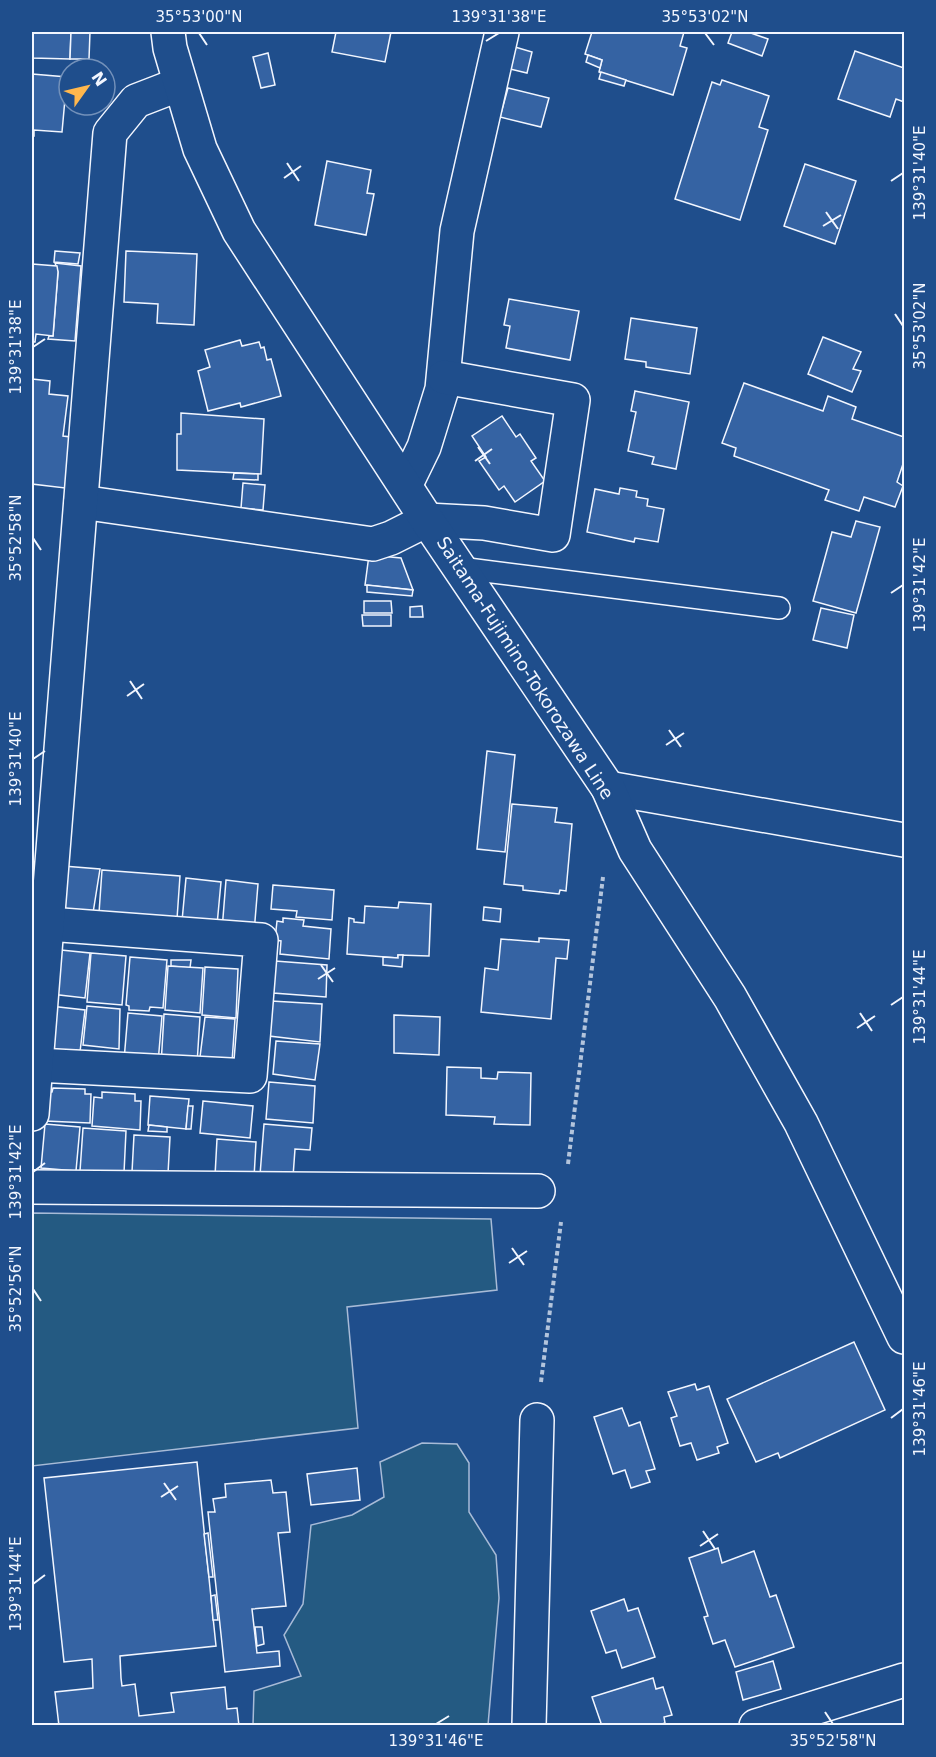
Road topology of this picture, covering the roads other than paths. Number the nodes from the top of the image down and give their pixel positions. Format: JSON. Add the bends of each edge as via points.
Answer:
{"nodes":[{"id":1,"x":168,"y":32,"type":"edge"},
{"id":2,"x":502,"y":32,"type":"edge"},
{"id":3,"x":180,"y":84,"type":"junction"},
{"id":4,"x":444,"y":377,"type":"junction"},
{"id":5,"x":406,"y":484,"type":"junction"},
{"id":6,"x":81,"y":502,"type":"junction"},
{"id":7,"x":427,"y":520,"type":"junction"},
{"id":8,"x":460,"y":568,"type":"junction"},
{"id":9,"x":779,"y":608,"type":"dead end"},
{"id":10,"x":608,"y":788,"type":"junction"},
{"id":11,"x":904,"y":840,"type":"edge"},
{"id":12,"x":48,"y":924,"type":"junction"},
{"id":13,"x":37,"y":981,"type":"edge"},
{"id":14,"x":36,"y":1065,"type":"junction"},
{"id":15,"x":32,"y":1114,"type":"edge"},
{"id":16,"x":32,"y":1187,"type":"edge"},
{"id":17,"x":538,"y":1191,"type":"dead end"},
{"id":18,"x":904,"y":1335,"type":"edge"},
{"id":19,"x":537,"y":1420,"type":"road end"},
{"id":20,"x":904,"y":1680,"type":"edge"},
{"id":21,"x":529,"y":1725,"type":"edge"},
{"id":22,"x":756,"y":1725,"type":"edge"}],
"edges":[{"from":1,"to":3,"type":"street","name":"Saitama-Fujimino-Tokorozawa Line"},
{"from":2,"to":4,"type":"street","via":[[457,231]]},
{"from":3,"to":5,"type":"street","name":"Saitama-Fujimino-Tokorozawa Line","via":[[200,149],[239,231]]},
{"from":3,"to":6,"type":"street","via":[[136,101],[110,133]]},
{"from":4,"to":5,"type":"street","via":[[424,447]]},
{"from":4,"to":7,"type":"street","via":[[573,400],[553,535],[484,523]]},
{"from":5,"to":7,"type":"street","name":"Saitama-Fujimino-Tokorozawa Line"},
{"from":6,"to":7,"type":"street","via":[[373,544]]},
{"from":6,"to":12,"type":"street"},
{"from":7,"to":8,"type":"street","name":"Saitama-Fujimino-Tokorozawa Line"},
{"from":8,"to":9,"type":"lane"},
{"from":8,"to":10,"type":"street","name":"Saitama-Fujimino-Tokorozawa Line"},
{"from":10,"to":11,"type":"street"},
{"from":10,"to":18,"type":"street","name":"Saitama-Fujimino-Tokorozawa Line","via":[[635,850],[730,997],[801,1123]]},
{"from":12,"to":13,"type":"street"},
{"from":12,"to":14,"type":"street","via":[[261,940],[250,1076]]},
{"from":13,"to":14,"type":"street"},
{"from":14,"to":15,"type":"street"},
{"from":16,"to":17,"type":"street"},
{"from":19,"to":21,"type":"street"},
{"from":20,"to":22,"type":"street"}]}
